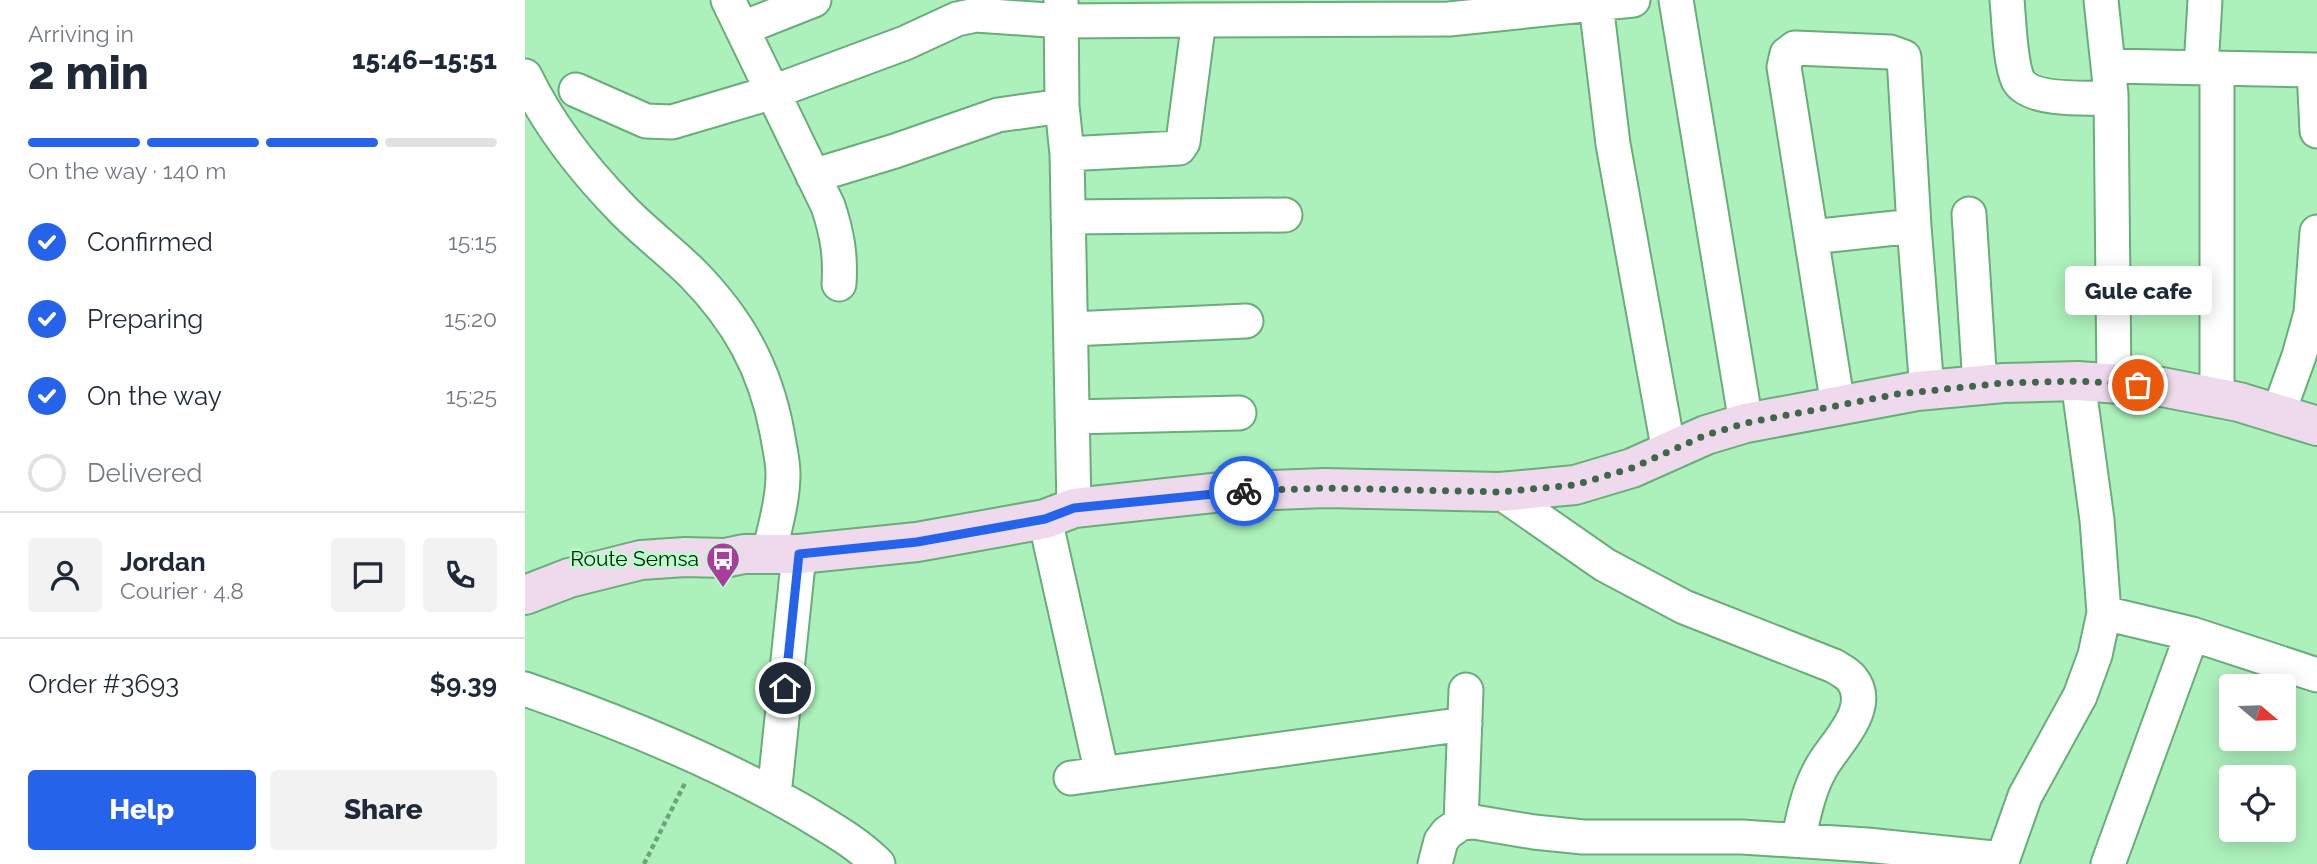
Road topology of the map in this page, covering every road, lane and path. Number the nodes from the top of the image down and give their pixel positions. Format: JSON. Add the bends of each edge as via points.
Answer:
{"nodes":[{"id":1,"x":814,"y":0,"type":"edge"},
{"id":2,"x":1633,"y":0,"type":"edge"},
{"id":3,"x":1676,"y":0,"type":"edge"},
{"id":4,"x":2007,"y":0,"type":"edge"},
{"id":5,"x":2101,"y":0,"type":"edge"},
{"id":6,"x":2205,"y":0,"type":"edge"},
{"id":7,"x":1596,"y":4,"type":"junction"},
{"id":8,"x":954,"y":10,"type":"edge"},
{"id":9,"x":1062,"y":10,"type":"edge"},
{"id":10,"x":1157,"y":10,"type":"edge"},
{"id":11,"x":735,"y":14,"type":"edge"},
{"id":12,"x":1199,"y":20,"type":"junction"},
{"id":13,"x":2209,"y":68,"type":"junction"},
{"id":14,"x":2316,"y":70,"type":"edge"},
{"id":15,"x":525,"y":76,"type":"edge"},
{"id":16,"x":2109,"y":82,"type":"junction"},
{"id":17,"x":576,"y":90,"type":"dead end"},
{"id":18,"x":773,"y":92,"type":"junction"},
{"id":19,"x":1062,"y":106,"type":"junction"},
{"id":20,"x":2317,"y":131,"type":"edge"},
{"id":21,"x":1067,"y":154,"type":"junction"},
{"id":22,"x":813,"y":176,"type":"junction"},
{"id":23,"x":1969,"y":214,"type":"dead end"},
{"id":24,"x":1285,"y":215,"type":"dead end"},
{"id":25,"x":1067,"y":217,"type":"junction"},
{"id":26,"x":1914,"y":226,"type":"junction"},
{"id":27,"x":2317,"y":232,"type":"edge"},
{"id":28,"x":1811,"y":237,"type":"junction"},
{"id":29,"x":839,"y":284,"type":"dead end"},
{"id":30,"x":1246,"y":321,"type":"dead end"},
{"id":31,"x":1071,"y":329,"type":"junction"},
{"id":32,"x":2096,"y":382,"type":"junction"},
{"id":33,"x":1980,"y":385,"type":"junction"},
{"id":34,"x":1927,"y":390,"type":"junction"},
{"id":35,"x":2217,"y":398,"type":"junction"},
{"id":36,"x":1838,"y":406,"type":"junction"},
{"id":37,"x":1239,"y":412,"type":"dead end"},
{"id":38,"x":2278,"y":414,"type":"junction"},
{"id":39,"x":1072,"y":417,"type":"junction"},
{"id":40,"x":1746,"y":423,"type":"junction"},
{"id":41,"x":2317,"y":426,"type":"edge"},
{"id":42,"x":1669,"y":452,"type":"junction"},
{"id":43,"x":1500,"y":492,"type":"junction"},
{"id":44,"x":1059,"y":513,"type":"junction"},
{"id":45,"x":784,"y":554,"type":"junction"},
{"id":46,"x":525,"y":595,"type":"edge"},
{"id":47,"x":2104,"y":613,"type":"junction"},
{"id":48,"x":2192,"y":634,"type":"junction"},
{"id":49,"x":2317,"y":675,"type":"edge"},
{"id":50,"x":525,"y":689,"type":"edge"},
{"id":51,"x":1466,"y":690,"type":"dead end"},
{"id":52,"x":1465,"y":724,"type":"junction"},
{"id":53,"x":698,"y":758,"type":"junction"},
{"id":54,"x":774,"y":795,"type":"junction"},
{"id":55,"x":1461,"y":822,"type":"junction"},
{"id":56,"x":1798,"y":840,"type":"junction"},
{"id":57,"x":2002,"y":862,"type":"edge"},
{"id":58,"x":644,"y":864,"type":"edge"},
{"id":59,"x":878,"y":864,"type":"edge"},
{"id":60,"x":1434,"y":864,"type":"edge"},
{"id":61,"x":2108,"y":864,"type":"edge"}],
"edges":[{"from":1,"to":11,"type":"street"},
{"from":2,"to":7,"type":"street"},
{"from":3,"to":40,"type":"street"},
{"from":4,"to":16,"type":"street","via":[[2014,67],[2024,88],[2055,97]]},
{"from":5,"to":16,"type":"street"},
{"from":6,"to":13,"type":"street"},
{"from":7,"to":12,"type":"street","via":[[1449,19]]},
{"from":7,"to":42,"type":"street","via":[[1613,144]]},
{"from":8,"to":9,"type":"street","via":[[976,15]]},
{"from":8,"to":18,"type":"street","via":[[905,43]]},
{"from":9,"to":10,"type":"street"},
{"from":9,"to":19,"type":"street"},
{"from":10,"to":12,"type":"street"},
{"from":11,"to":18,"type":"street"},
{"from":12,"to":21,"type":"street","via":[[1184,142],[1179,148]]},
{"from":13,"to":14,"type":"street"},
{"from":13,"to":16,"type":"street"},
{"from":13,"to":35,"type":"street"},
{"from":14,"to":20,"type":"street"},
{"from":15,"to":45,"type":"street","via":[[555,130],[590,175],[693,274],[745,338],[772,408],[783,473],[779,507]]},
{"from":16,"to":32,"type":"street"},
{"from":17,"to":18,"type":"street","via":[[646,121],[672,122]]},
{"from":18,"to":22,"type":"street"},
{"from":19,"to":21,"type":"street"},
{"from":19,"to":22,"type":"street","via":[[998,115]]},
{"from":21,"to":25,"type":"street"},
{"from":22,"to":29,"type":"street","via":[[836,230]]},
{"from":23,"to":33,"type":"street"},
{"from":24,"to":25,"type":"street"},
{"from":25,"to":31,"type":"street"},
{"from":26,"to":28,"type":"street"},
{"from":26,"to":28,"type":"street","via":[[1904,57],[1890,52],[1795,47],[1787,54],[1784,67]]},
{"from":26,"to":34,"type":"street"},
{"from":27,"to":38,"type":"street","via":[[2311,313]]},
{"from":28,"to":36,"type":"street"},
{"from":30,"to":31,"type":"street"},
{"from":31,"to":39,"type":"street"},
{"from":32,"to":33,"type":"street"},
{"from":32,"to":35,"type":"street","via":[[2162,387]]},
{"from":32,"to":47,"type":"street","via":[[2097,520]]},
{"from":33,"to":34,"type":"street"},
{"from":34,"to":36,"type":"street"},
{"from":35,"to":38,"type":"street"},
{"from":36,"to":40,"type":"street"},
{"from":37,"to":39,"type":"street"},
{"from":38,"to":41,"type":"street"},
{"from":39,"to":44,"type":"street"},
{"from":40,"to":42,"type":"street"},
{"from":42,"to":43,"type":"street","via":[[1575,485]]},
{"from":43,"to":44,"type":"street","via":[[1325,488],[1222,492]]},
{"from":43,"to":56,"type":"street","via":[[1605,565],[1684,607],[1834,666],[1852,678],[1857,693],[1855,719],[1814,782]]},
{"from":44,"to":45,"type":"street","via":[[917,542]]},
{"from":44,"to":52,"type":"street","via":[[1087,776]]},
{"from":45,"to":46,"type":"street","via":[[641,560],[569,578]]},
{"from":45,"to":54,"type":"street"},
{"from":47,"to":48,"type":"street"},
{"from":47,"to":57,"type":"street","via":[[2080,696],[2025,796]]},
{"from":48,"to":49,"type":"street"},
{"from":48,"to":61,"type":"street"},
{"from":50,"to":53,"type":"street"},
{"from":51,"to":52,"type":"street"},
{"from":52,"to":55,"type":"street"},
{"from":53,"to":54,"type":"street"},
{"from":53,"to":58,"type":"path"},
{"from":54,"to":59,"type":"street","via":[[845,837]]},
{"from":55,"to":56,"type":"street","via":[[1583,837]]},
{"from":55,"to":60,"type":"street","via":[[1441,841]]},
{"from":56,"to":57,"type":"street"}]}
